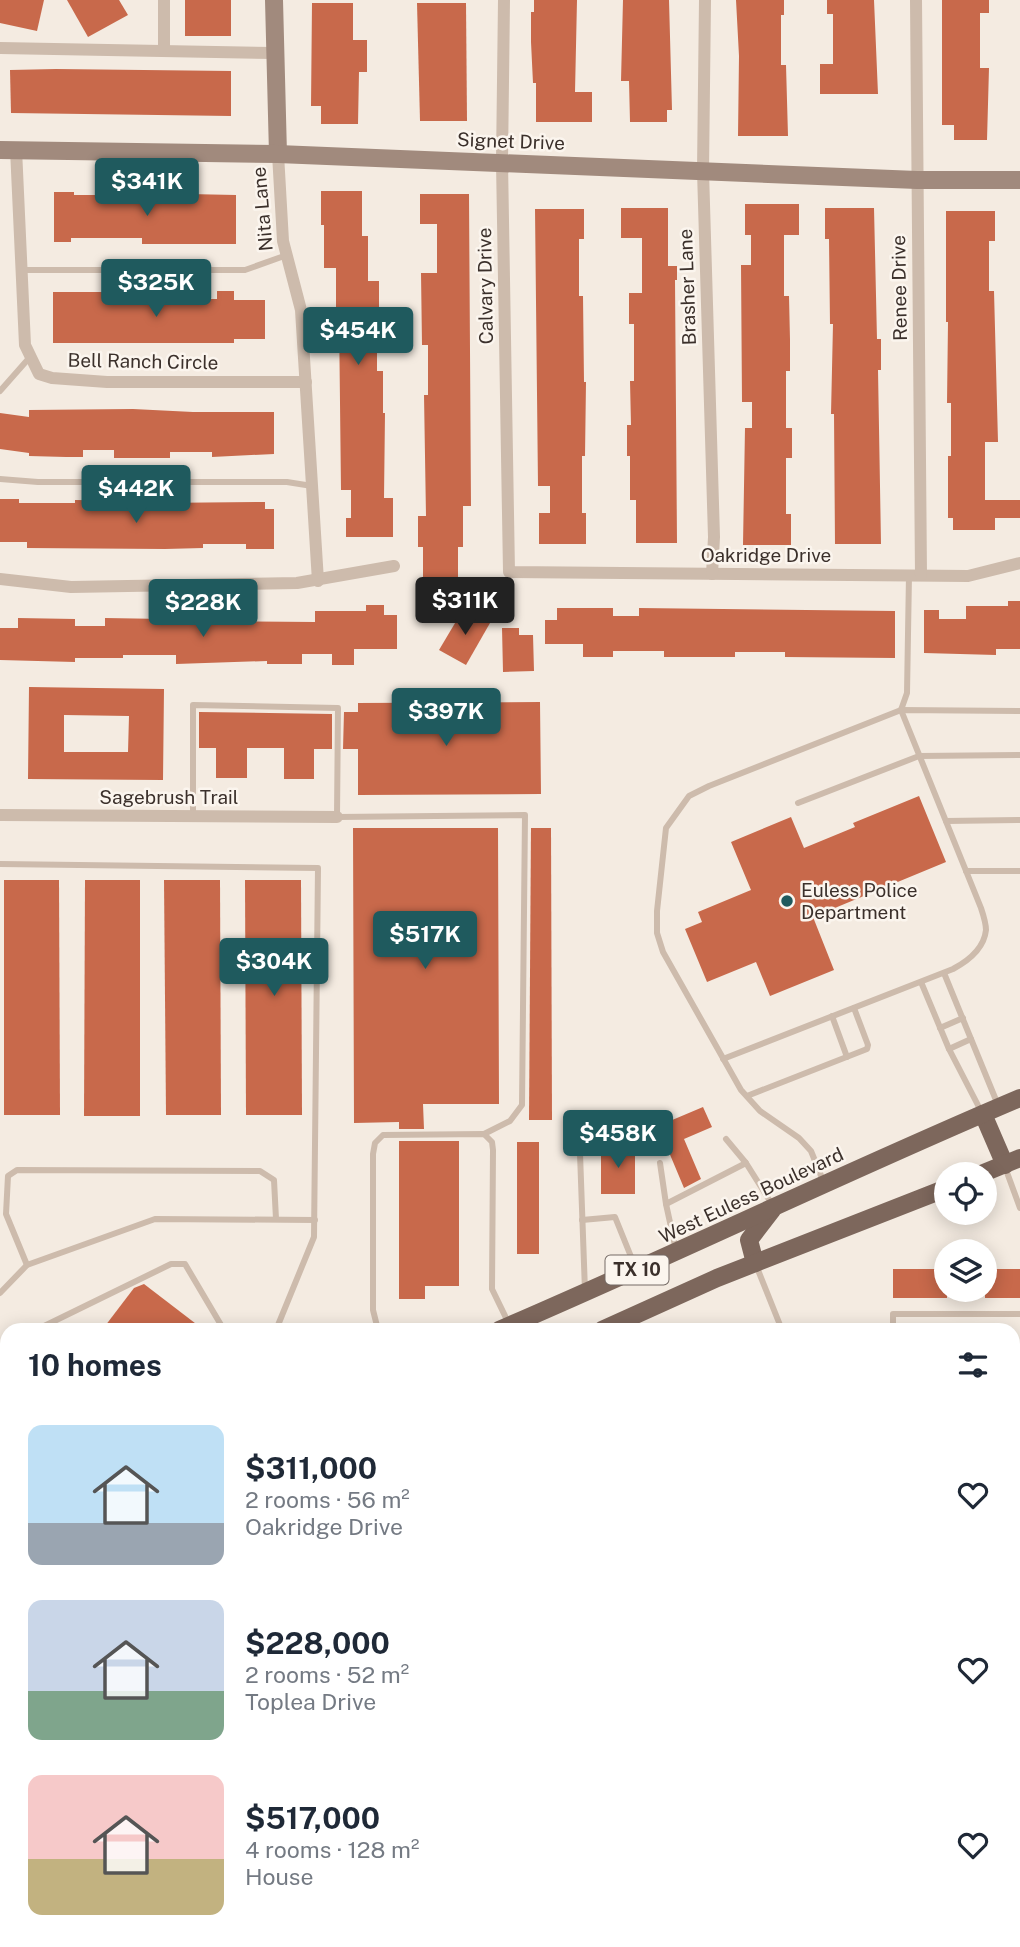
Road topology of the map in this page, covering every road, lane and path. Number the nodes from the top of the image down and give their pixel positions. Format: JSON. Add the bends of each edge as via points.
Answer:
{"nodes":[{"id":1,"x":164,"y":0,"type":"edge"},
{"id":2,"x":274,"y":0,"type":"edge"},
{"id":3,"x":503,"y":0,"type":"edge"},
{"id":4,"x":705,"y":0,"type":"edge"},
{"id":5,"x":916,"y":0,"type":"edge"},
{"id":6,"x":0,"y":48,"type":"edge"},
{"id":7,"x":164,"y":49,"type":"junction"},
{"id":8,"x":274,"y":53,"type":"junction"},
{"id":9,"x":8,"y":149,"type":"edge"},
{"id":10,"x":278,"y":154,"type":"junction"},
{"id":11,"x":502,"y":162,"type":"junction"},
{"id":12,"x":703,"y":171,"type":"junction"},
{"id":13,"x":917,"y":180,"type":"junction"},
{"id":14,"x":1020,"y":180,"type":"edge"},
{"id":15,"x":287,"y":255,"type":"junction"},
{"id":16,"x":22,"y":270,"type":"junction"},
{"id":17,"x":30,"y":357,"type":"junction"},
{"id":18,"x":306,"y":382,"type":"junction"},
{"id":19,"x":0,"y":391,"type":"edge"},
{"id":20,"x":0,"y":479,"type":"edge"},
{"id":21,"x":312,"y":486,"type":"junction"},
{"id":22,"x":1020,"y":563,"type":"edge"},
{"id":23,"x":394,"y":566,"type":"dead end"},
{"id":24,"x":509,"y":572,"type":"joint"},
{"id":25,"x":712,"y":573,"type":"junction"},
{"id":26,"x":915,"y":575,"type":"junction"},
{"id":27,"x":0,"y":579,"type":"edge"},
{"id":28,"x":318,"y":581,"type":"junction"},
{"id":29,"x":901,"y":710,"type":"junction"},
{"id":30,"x":1020,"y":711,"type":"edge"},
{"id":31,"x":1020,"y":755,"type":"edge"},
{"id":32,"x":919,"y":756,"type":"junction"},
{"id":33,"x":798,"y":803,"type":"dead end"},
{"id":34,"x":0,"y":815,"type":"edge"},
{"id":35,"x":194,"y":816,"type":"junction"},
{"id":36,"x":337,"y":817,"type":"junction"},
{"id":37,"x":1020,"y":820,"type":"edge"},
{"id":38,"x":946,"y":821,"type":"junction"},
{"id":39,"x":0,"y":864,"type":"edge"},
{"id":40,"x":966,"y":871,"type":"junction"},
{"id":41,"x":1020,"y":872,"type":"edge"},
{"id":42,"x":944,"y":973,"type":"junction"},
{"id":43,"x":921,"y":982,"type":"junction"},
{"id":44,"x":854,"y":1008,"type":"junction"},
{"id":45,"x":832,"y":1016,"type":"junction"},
{"id":46,"x":962,"y":1018,"type":"junction"},
{"id":47,"x":940,"y":1028,"type":"junction"},
{"id":48,"x":971,"y":1039,"type":"junction"},
{"id":49,"x":948,"y":1049,"type":"junction"},
{"id":50,"x":847,"y":1057,"type":"junction"},
{"id":51,"x":723,"y":1059,"type":"junction"},
{"id":52,"x":747,"y":1096,"type":"junction"},
{"id":53,"x":1020,"y":1098,"type":"edge"},
{"id":54,"x":991,"y":1110,"type":"junction"},
{"id":55,"x":579,"y":1126,"type":"dead end"},
{"id":56,"x":484,"y":1134,"type":"junction"},
{"id":57,"x":726,"y":1139,"type":"dead end"},
{"id":58,"x":1012,"y":1162,"type":"edge"},
{"id":59,"x":660,"y":1163,"type":"dead end"},
{"id":60,"x":746,"y":1163,"type":"junction"},
{"id":61,"x":824,"y":1184,"type":"junction"},
{"id":62,"x":934,"y":1193,"type":"edge"},
{"id":63,"x":666,"y":1204,"type":"junction"},
{"id":64,"x":774,"y":1207,"type":"junction"},
{"id":65,"x":1020,"y":1208,"type":"edge"},
{"id":66,"x":276,"y":1219,"type":"junction"},
{"id":67,"x":315,"y":1220,"type":"junction"},
{"id":68,"x":583,"y":1220,"type":"junction"},
{"id":69,"x":676,"y":1252,"type":"junction"},
{"id":70,"x":755,"y":1263,"type":"junction"},
{"id":71,"x":27,"y":1265,"type":"junction"},
{"id":72,"x":636,"y":1270,"type":"junction"},
{"id":73,"x":0,"y":1293,"type":"edge"},
{"id":74,"x":585,"y":1293,"type":"junction"},
{"id":75,"x":1020,"y":1314,"type":"edge"},
{"id":76,"x":50,"y":1323,"type":"edge"},
{"id":77,"x":220,"y":1323,"type":"edge"},
{"id":78,"x":279,"y":1323,"type":"edge"},
{"id":79,"x":376,"y":1323,"type":"edge"},
{"id":80,"x":502,"y":1323,"type":"edge"},
{"id":81,"x":516,"y":1323,"type":"edge"},
{"id":82,"x":618,"y":1323,"type":"edge"},
{"id":83,"x":779,"y":1323,"type":"edge"},
{"id":84,"x":893,"y":1323,"type":"edge"}],
"edges":[{"from":1,"to":7,"type":"street"},
{"from":2,"to":8,"type":"street","name":"Nita Lane"},
{"from":3,"to":11,"type":"street","name":"Calvary Drive"},
{"from":4,"to":12,"type":"street","name":"Brasher Lane"},
{"from":5,"to":13,"type":"street","name":"Renee Drive"},
{"from":6,"to":7,"type":"street"},
{"from":7,"to":8,"type":"street"},
{"from":8,"to":10,"type":"street","name":"Nita Lane"},
{"from":9,"to":10,"type":"street","name":"Signet Drive"},
{"from":9,"to":16,"type":"street"},
{"from":10,"to":11,"type":"street","name":"Signet Drive"},
{"from":10,"to":15,"type":"street","name":"Nita Lane"},
{"from":11,"to":12,"type":"street","name":"Signet Drive"},
{"from":11,"to":24,"type":"street","name":"Calvary Drive"},
{"from":12,"to":13,"type":"street","name":"Signet Drive"},
{"from":12,"to":25,"type":"street","name":"Brasher Lane"},
{"from":13,"to":14,"type":"street","name":"Signet Drive"},
{"from":13,"to":26,"type":"street","name":"Renee Drive"},
{"from":15,"to":16,"type":"lane","via":[[245,270]]},
{"from":15,"to":18,"type":"street","name":"Nita Lane","via":[[301,310]]},
{"from":16,"to":17,"type":"street","via":[[25,345]]},
{"from":17,"to":18,"type":"street","name":"Bell Ranch Circle","via":[[40,374],[52,378]]},
{"from":17,"to":19,"type":"lane"},
{"from":18,"to":21,"type":"street","name":"Nita Lane"},
{"from":20,"to":21,"type":"lane"},
{"from":21,"to":28,"type":"street","name":"Nita Lane"},
{"from":22,"to":26,"type":"street","name":"Oakridge Drive","via":[[968,576]]},
{"from":23,"to":28,"type":"street"},
{"from":24,"to":25,"type":"street","name":"Oakridge Drive"},
{"from":25,"to":26,"type":"street","name":"Oakridge Drive"},
{"from":26,"to":29,"type":"lane","via":[[907,693]]},
{"from":27,"to":28,"type":"street","via":[[71,587]]},
{"from":29,"to":30,"type":"lane"},
{"from":29,"to":32,"type":"lane"},
{"from":29,"to":51,"type":"lane","via":[[689,796],[666,828],[657,933],[663,952]]},
{"from":31,"to":32,"type":"lane"},
{"from":32,"to":33,"type":"lane"},
{"from":32,"to":38,"type":"lane"},
{"from":34,"to":35,"type":"street","name":"Sagebrush Trail"},
{"from":35,"to":36,"type":"street","name":"Sagebrush Trail"},
{"from":35,"to":36,"type":"lane","via":[[193,705],[338,708]]},
{"from":36,"to":56,"type":"lane","via":[[525,815],[522,1105],[510,1121]]},
{"from":37,"to":38,"type":"lane"},
{"from":38,"to":40,"type":"lane"},
{"from":39,"to":67,"type":"lane","via":[[318,867]]},
{"from":40,"to":41,"type":"lane"},
{"from":40,"to":42,"type":"lane","via":[[986,930],[970,960]]},
{"from":42,"to":43,"type":"lane"},
{"from":42,"to":46,"type":"lane"},
{"from":43,"to":44,"type":"lane"},
{"from":43,"to":47,"type":"lane"},
{"from":44,"to":45,"type":"lane"},
{"from":44,"to":50,"type":"lane","via":[[868,1045]]},
{"from":45,"to":50,"type":"lane"},
{"from":45,"to":51,"type":"lane"},
{"from":46,"to":47,"type":"lane"},
{"from":46,"to":48,"type":"lane"},
{"from":47,"to":49,"type":"lane"},
{"from":48,"to":49,"type":"lane"},
{"from":48,"to":54,"type":"lane"},
{"from":49,"to":54,"type":"lane"},
{"from":50,"to":52,"type":"lane"},
{"from":51,"to":52,"type":"lane"},
{"from":52,"to":61,"type":"lane","via":[[811,1151]]},
{"from":53,"to":54,"type":"main road","name":"West Euless Boulevard","number":"TX 10"},
{"from":54,"to":58,"type":"main road"},
{"from":54,"to":61,"type":"main road","name":"West Euless Boulevard","number":"TX 10"},
{"from":55,"to":68,"type":"lane"},
{"from":56,"to":79,"type":"lane","via":[[383,1135],[375,1143]]},
{"from":56,"to":80,"type":"lane","via":[[494,1150],[492,1289]]},
{"from":57,"to":60,"type":"lane"},
{"from":58,"to":65,"type":"lane"},
{"from":59,"to":63,"type":"lane"},
{"from":60,"to":63,"type":"lane"},
{"from":60,"to":64,"type":"lane"},
{"from":61,"to":64,"type":"main road","name":"West Euless Boulevard","number":"TX 10"},
{"from":62,"to":70,"type":"main road","number":"TX 10"},
{"from":63,"to":69,"type":"lane"},
{"from":64,"to":69,"type":"main road","name":"West Euless Boulevard","number":"TX 10"},
{"from":64,"to":70,"type":"main road","via":[[749,1240]]},
{"from":66,"to":67,"type":"lane"},
{"from":66,"to":71,"type":"lane","via":[[155,1219]]},
{"from":66,"to":71,"type":"lane","via":[[274,1180],[260,1171],[17,1170],[8,1176],[6,1213]]},
{"from":67,"to":78,"type":"lane","via":[[314,1237]]},
{"from":68,"to":72,"type":"lane","via":[[615,1217]]},
{"from":68,"to":74,"type":"lane"},
{"from":69,"to":72,"type":"main road","name":"West Euless Boulevard","number":"TX 10"},
{"from":70,"to":82,"type":"main road","number":"TX 10"},
{"from":70,"to":83,"type":"lane"},
{"from":71,"to":73,"type":"lane"},
{"from":72,"to":74,"type":"main road","name":"West Euless Boulevard","number":"TX 10"},
{"from":74,"to":81,"type":"main road","name":"West Euless Boulevard","number":"TX 10"},
{"from":75,"to":84,"type":"lane","via":[[893,1314]]},
{"from":76,"to":77,"type":"lane","via":[[171,1264],[185,1264]]}]}
